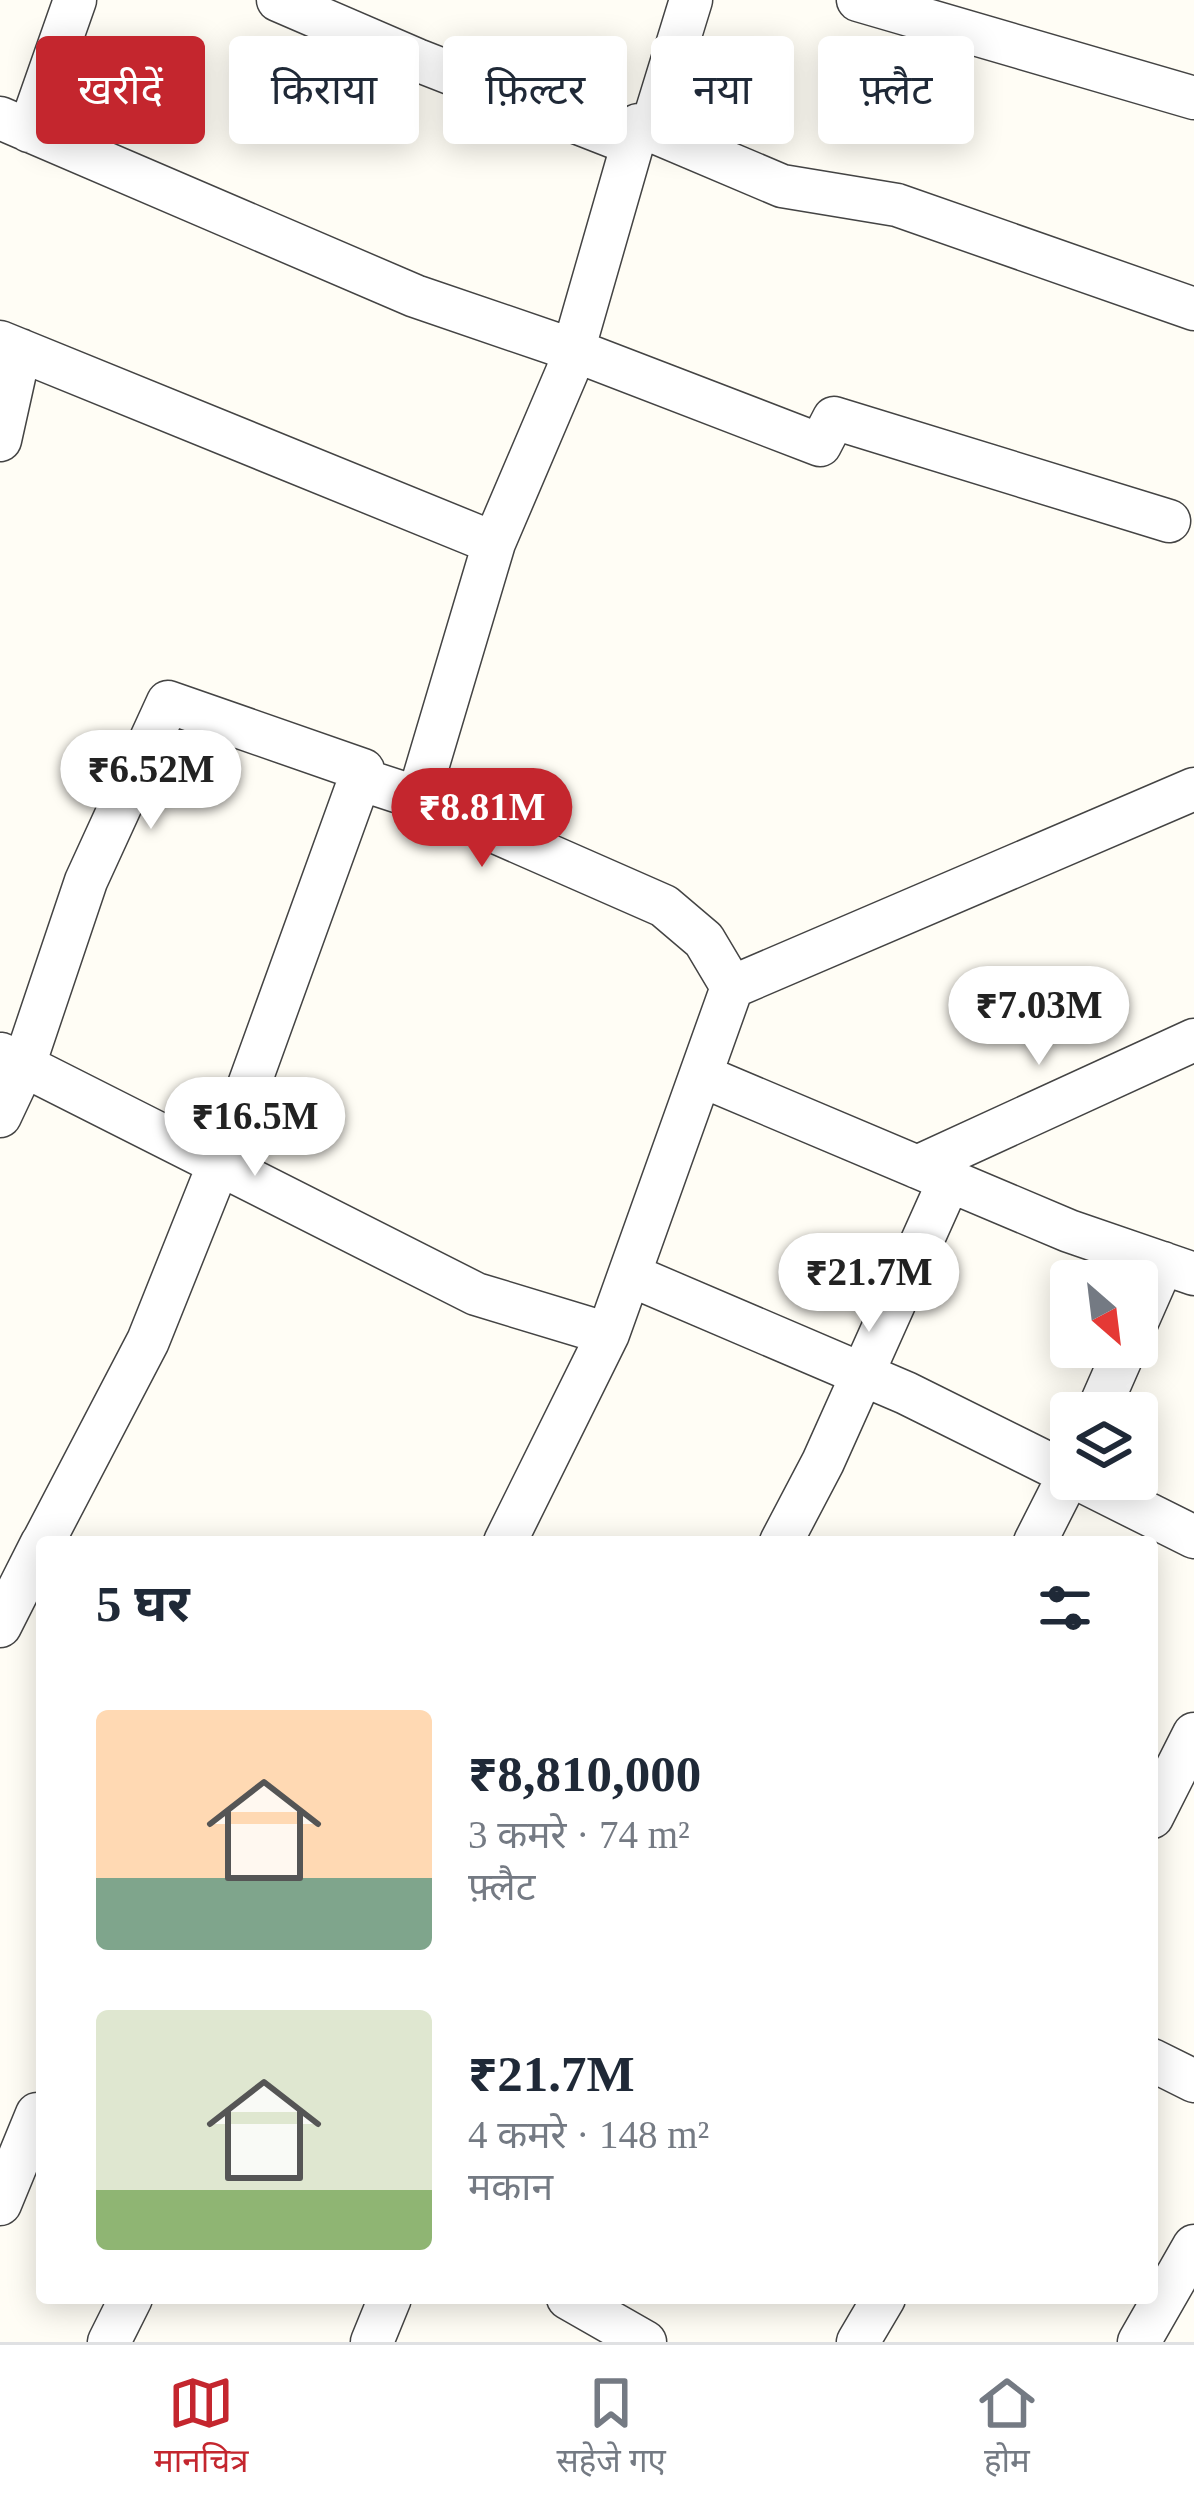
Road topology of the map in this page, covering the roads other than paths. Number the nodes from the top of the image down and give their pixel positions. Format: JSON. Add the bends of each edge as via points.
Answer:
{"nodes":[{"id":1,"x":75,"y":0,"type":"edge"},
{"id":2,"x":278,"y":0,"type":"edge"},
{"id":3,"x":691,"y":0,"type":"edge"},
{"id":4,"x":858,"y":0,"type":"edge"},
{"id":5,"x":1194,"y":98,"type":"edge"},
{"id":6,"x":15,"y":124,"type":"edge"},
{"id":7,"x":642,"y":137,"type":"junction"},
{"id":8,"x":1194,"y":309,"type":"edge"},
{"id":9,"x":10,"y":346,"type":"edge"},
{"id":10,"x":573,"y":350,"type":"junction"},
{"id":11,"x":0,"y":440,"type":"edge"},
{"id":12,"x":1169,"y":521,"type":"dead end"},
{"id":13,"x":494,"y":543,"type":"junction"},
{"id":14,"x":360,"y":778,"type":"junction"},
{"id":15,"x":1194,"y":789,"type":"edge"},
{"id":16,"x":418,"y":798,"type":"junction"},
{"id":17,"x":731,"y":987,"type":"junction"},
{"id":18,"x":1194,"y":1040,"type":"edge"},
{"id":19,"x":12,"y":1059,"type":"edge"},
{"id":20,"x":702,"y":1076,"type":"junction"},
{"id":21,"x":0,"y":1116,"type":"edge"},
{"id":22,"x":218,"y":1165,"type":"junction"},
{"id":23,"x":933,"y":1174,"type":"junction"},
{"id":24,"x":1179,"y":1269,"type":"edge"},
{"id":25,"x":630,"y":1275,"type":"junction"},
{"id":26,"x":1158,"y":1296,"type":"edge"},
{"id":27,"x":608,"y":1334,"type":"junction"},
{"id":28,"x":862,"y":1374,"type":"junction"},
{"id":29,"x":1050,"y":1464,"type":"edge"},
{"id":30,"x":1058,"y":1500,"type":"edge"},
{"id":31,"x":1121,"y":1500,"type":"edge"},
{"id":32,"x":46,"y":1536,"type":"edge"},
{"id":33,"x":509,"y":1536,"type":"edge"},
{"id":34,"x":784,"y":1536,"type":"edge"},
{"id":35,"x":1038,"y":1536,"type":"edge"},
{"id":36,"x":1194,"y":1537,"type":"edge"},
{"id":37,"x":36,"y":1555,"type":"edge"},
{"id":38,"x":0,"y":1626,"type":"edge"},
{"id":39,"x":1194,"y":1734,"type":"edge"},
{"id":40,"x":1158,"y":1805,"type":"edge"},
{"id":41,"x":1158,"y":2063,"type":"edge"},
{"id":42,"x":1194,"y":2080,"type":"edge"},
{"id":43,"x":24,"y":2114,"type":"edge"},
{"id":44,"x":0,"y":2204,"type":"edge"},
{"id":45,"x":1194,"y":2246,"type":"edge"},
{"id":46,"x":128,"y":2304,"type":"edge"},
{"id":47,"x":388,"y":2304,"type":"edge"},
{"id":48,"x":580,"y":2304,"type":"edge"},
{"id":49,"x":880,"y":2304,"type":"edge"},
{"id":50,"x":622,"y":2326,"type":"edge"},
{"id":51,"x":109,"y":2342,"type":"edge"},
{"id":52,"x":372,"y":2342,"type":"edge"},
{"id":53,"x":858,"y":2342,"type":"edge"},
{"id":54,"x":1139,"y":2342,"type":"edge"}],
"edges":[{"from":1,"to":6,"type":"street"},
{"from":2,"to":7,"type":"street","via":[[417,60]]},
{"from":3,"to":7,"type":"street"},
{"from":4,"to":5,"type":"street"},
{"from":6,"to":10,"type":"street","via":[[415,296]]},
{"from":7,"to":8,"type":"street","via":[[782,186],[897,205]]},
{"from":7,"to":10,"type":"street"},
{"from":9,"to":11,"type":"street"},
{"from":9,"to":13,"type":"street"},
{"from":10,"to":12,"type":"street","via":[[820,445],[834,418]]},
{"from":10,"to":13,"type":"street"},
{"from":13,"to":16,"type":"street"},
{"from":14,"to":16,"type":"street"},
{"from":14,"to":19,"type":"street","via":[[363,770],[168,702]]},
{"from":14,"to":22,"type":"street"},
{"from":15,"to":17,"type":"street"},
{"from":16,"to":17,"type":"street","via":[[664,906],[704,940]]},
{"from":17,"to":20,"type":"street"},
{"from":18,"to":23,"type":"street"},
{"from":19,"to":21,"type":"street"},
{"from":19,"to":22,"type":"street"},
{"from":20,"to":23,"type":"street"},
{"from":20,"to":25,"type":"street"},
{"from":22,"to":27,"type":"street","via":[[476,1294]]},
{"from":22,"to":32,"type":"street","via":[[148,1341]]},
{"from":23,"to":24,"type":"street"},
{"from":23,"to":28,"type":"street"},
{"from":24,"to":26,"type":"street"},
{"from":25,"to":27,"type":"street"},
{"from":25,"to":28,"type":"street"},
{"from":27,"to":33,"type":"street"},
{"from":28,"to":29,"type":"street"},
{"from":28,"to":34,"type":"street"},
{"from":30,"to":35,"type":"street"},
{"from":31,"to":36,"type":"street"},
{"from":37,"to":38,"type":"street"},
{"from":39,"to":40,"type":"street"},
{"from":41,"to":42,"type":"street"},
{"from":43,"to":44,"type":"street"},
{"from":45,"to":54,"type":"street"},
{"from":46,"to":51,"type":"street"},
{"from":47,"to":52,"type":"street"},
{"from":48,"to":50,"type":"street"},
{"from":49,"to":53,"type":"street"}]}
